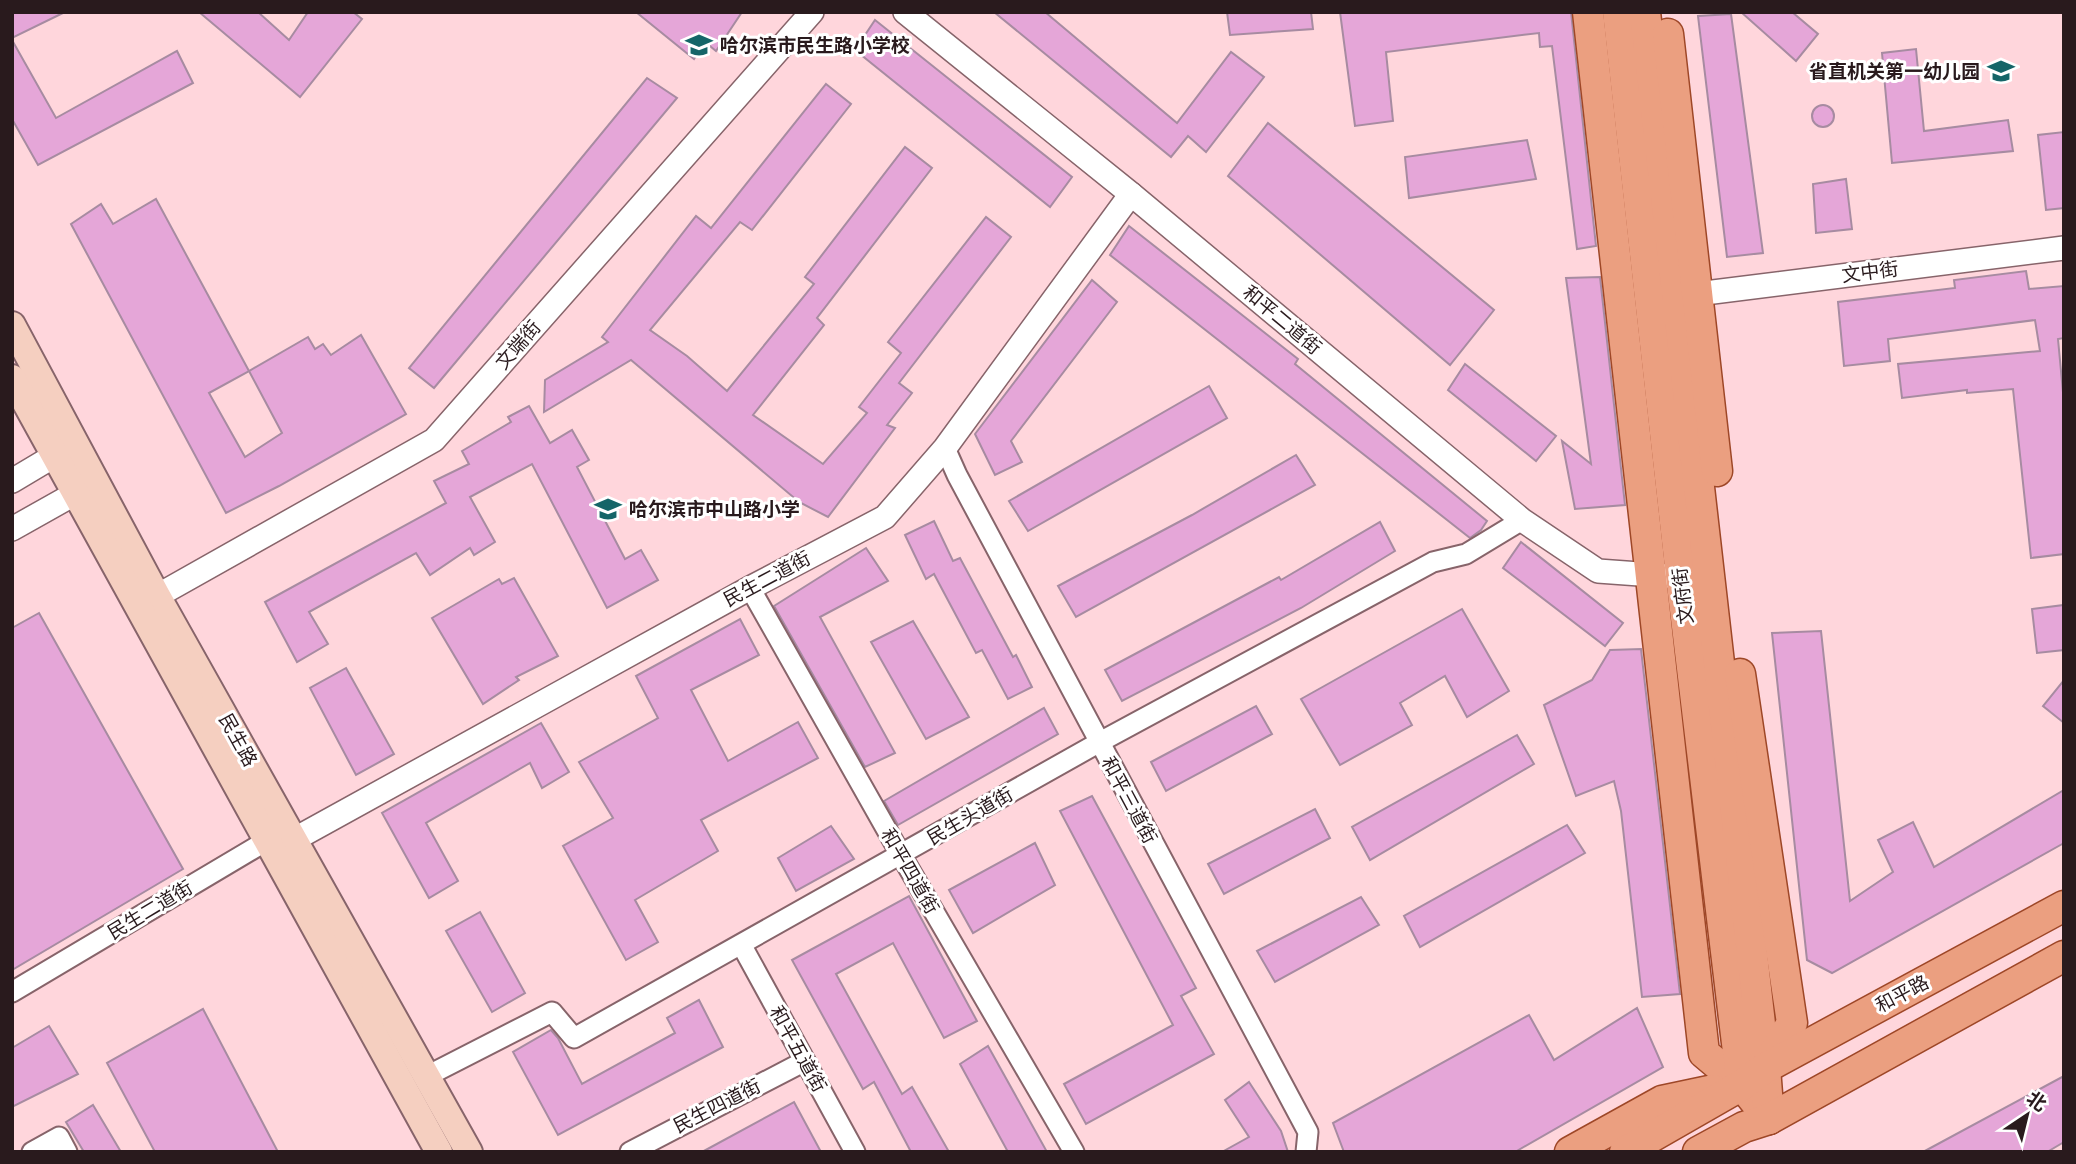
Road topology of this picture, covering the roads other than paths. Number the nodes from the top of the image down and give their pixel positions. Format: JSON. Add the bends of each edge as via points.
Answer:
{"nodes":[{"id":1,"x":812,"y":12,"type":"edge"},
{"id":2,"x":905,"y":12,"type":"edge"},
{"id":3,"x":1588,"y":12,"type":"edge"},
{"id":4,"x":1618,"y":12,"type":"edge"},
{"id":5,"x":1645,"y":12,"type":"edge"},
{"id":6,"x":1666,"y":12,"type":"edge"},
{"id":7,"x":1131,"y":194,"type":"junction"},
{"id":8,"x":2064,"y":248,"type":"edge"},
{"id":9,"x":1687,"y":295,"type":"junction"},
{"id":10,"x":12,"y":325,"type":"edge"},
{"id":11,"x":12,"y":378,"type":"edge"},
{"id":12,"x":945,"y":448,"type":"junction"},
{"id":13,"x":65,"y":450,"type":"junction"},
{"id":14,"x":12,"y":481,"type":"edge"},
{"id":15,"x":86,"y":487,"type":"junction"},
{"id":16,"x":1522,"y":520,"type":"junction"},
{"id":17,"x":12,"y":529,"type":"edge"},
{"id":18,"x":1651,"y":575,"type":"junction"},
{"id":19,"x":1681,"y":576,"type":"junction"},
{"id":20,"x":750,"y":588,"type":"junction"},
{"id":21,"x":157,"y":596,"type":"junction"},
{"id":22,"x":1098,"y":743,"type":"junction"},
{"id":23,"x":284,"y":836,"type":"junction"},
{"id":24,"x":901,"y":855,"type":"junction"},
{"id":25,"x":2064,"y":906,"type":"edge"},
{"id":26,"x":741,"y":946,"type":"junction"},
{"id":27,"x":2064,"y":956,"type":"edge"},
{"id":28,"x":12,"y":992,"type":"edge"},
{"id":29,"x":805,"y":1061,"type":"junction"},
{"id":30,"x":427,"y":1076,"type":"junction"},
{"id":31,"x":1754,"y":1076,"type":"junction"},
{"id":32,"x":1748,"y":1133,"type":"edge"},
{"id":33,"x":1574,"y":1150,"type":"edge"},
{"id":34,"x":32,"y":1152,"type":"edge"},
{"id":35,"x":67,"y":1152,"type":"edge"},
{"id":36,"x":439,"y":1152,"type":"edge"},
{"id":37,"x":469,"y":1152,"type":"edge"},
{"id":38,"x":630,"y":1152,"type":"edge"},
{"id":39,"x":855,"y":1152,"type":"edge"},
{"id":40,"x":1074,"y":1152,"type":"edge"},
{"id":41,"x":1306,"y":1152,"type":"edge"},
{"id":42,"x":1625,"y":1152,"type":"edge"},
{"id":43,"x":1698,"y":1152,"type":"edge"}],
"edges":[{"from":1,"to":21,"type":"street","name":"文端街","via":[[434,440]]},
{"from":2,"to":7,"type":"street","name":"和平二道街"},
{"from":3,"to":18,"type":"main road"},
{"from":4,"to":19,"type":"main road","name":"文府街"},
{"from":5,"to":9,"type":"main road","name":"文府街"},
{"from":6,"to":9,"type":"main road","name":"文府街"},
{"from":7,"to":12,"type":"street","name":"民生二道街"},
{"from":7,"to":16,"type":"street","name":"和平二道街"},
{"from":8,"to":9,"type":"street","name":"文中街"},
{"from":9,"to":31,"type":"main road","name":"文府街"},
{"from":10,"to":13,"type":"main road","name":"民生路"},
{"from":11,"to":13,"type":"main road","name":"民生路"},
{"from":12,"to":20,"type":"street","name":"民生二道街","via":[[885,517]]},
{"from":12,"to":22,"type":"street","name":"和平三道街"},
{"from":13,"to":14,"type":"street"},
{"from":13,"to":15,"type":"main road","name":"民生路"},
{"from":15,"to":17,"type":"street"},
{"from":15,"to":21,"type":"main road","name":"民生路"},
{"from":15,"to":23,"type":"main road","name":"民生路"},
{"from":16,"to":18,"type":"street","name":"和平二道街","via":[[1598,571]]},
{"from":16,"to":22,"type":"street","name":"民生头道街","via":[[1466,554],[1433,562]]},
{"from":18,"to":19,"type":"street","name":"和平二道街"},
{"from":18,"to":31,"type":"main road","via":[[1704,1053]]},
{"from":19,"to":31,"type":"main road","name":"文府街"},
{"from":20,"to":23,"type":"street","name":"民生二道街"},
{"from":20,"to":24,"type":"street","name":"和平四道街"},
{"from":21,"to":23,"type":"main road","name":"民生路"},
{"from":22,"to":24,"type":"street","name":"民生头道街"},
{"from":22,"to":41,"type":"street","name":"和平三道街","via":[[1308,1132]]},
{"from":23,"to":28,"type":"street","name":"民生二道街"},
{"from":23,"to":30,"type":"main road","name":"民生路"},
{"from":23,"to":36,"type":"main road","name":"民生路"},
{"from":24,"to":26,"type":"street","name":"民生头道街"},
{"from":24,"to":40,"type":"street","name":"和平四道街"},
{"from":25,"to":31,"type":"main road","name":"和平路"},
{"from":26,"to":29,"type":"street","name":"和平五道街"},
{"from":26,"to":30,"type":"street","name":"民生头道街","via":[[575,1038],[552,1012]]},
{"from":27,"to":32,"type":"main road"},
{"from":29,"to":38,"type":"street","name":"民生四道街"},
{"from":29,"to":39,"type":"street","name":"和平五道街"},
{"from":30,"to":37,"type":"main road","name":"民生路"},
{"from":31,"to":32,"type":"main road","name":"文府街"},
{"from":31,"to":33,"type":"main road","name":"和平路","via":[[1662,1101]]},
{"from":31,"to":42,"type":"main road","name":"和平路"},
{"from":32,"to":43,"type":"main road"},
{"from":34,"to":35,"type":"street","via":[[59,1137]]}]}
